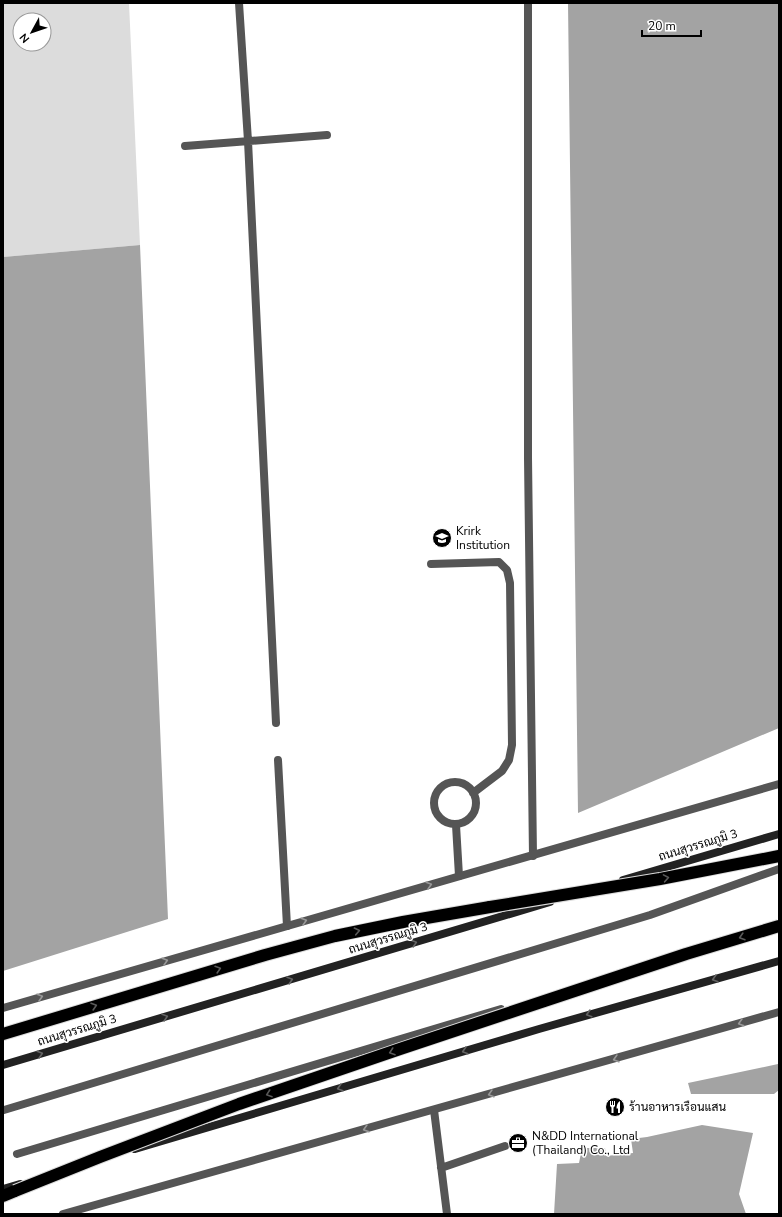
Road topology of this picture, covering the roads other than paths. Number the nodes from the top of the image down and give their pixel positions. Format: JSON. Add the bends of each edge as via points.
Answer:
{"nodes":[{"id":1,"x":240,"y":3,"type":"edge"},
{"id":2,"x":528,"y":3,"type":"edge"},
{"id":3,"x":327,"y":135,"type":"dead end"},
{"id":4,"x":248,"y":141,"type":"junction"},
{"id":5,"x":185,"y":146,"type":"dead end"},
{"id":6,"x":431,"y":564,"type":"dead end"},
{"id":7,"x":276,"y":723,"type":"dead end"},
{"id":8,"x":278,"y":760,"type":"dead end"},
{"id":9,"x":779,"y":784,"type":"edge"},
{"id":10,"x":473,"y":794,"type":"junction"},
{"id":11,"x":456,"y":825,"type":"junction"},
{"id":12,"x":779,"y":834,"type":"edge"},
{"id":13,"x":533,"y":856,"type":"junction"},
{"id":14,"x":779,"y":856,"type":"edge"},
{"id":15,"x":779,"y":869,"type":"edge"},
{"id":16,"x":459,"y":876,"type":"junction"},
{"id":17,"x":287,"y":926,"type":"junction"},
{"id":18,"x":779,"y":926,"type":"edge"},
{"id":19,"x":686,"y":954,"type":"junction"},
{"id":20,"x":779,"y":961,"type":"edge"},
{"id":21,"x":3,"y":1008,"type":"edge"},
{"id":22,"x":779,"y":1012,"type":"edge"},
{"id":23,"x":3,"y":1034,"type":"edge"},
{"id":24,"x":3,"y":1065,"type":"edge"},
{"id":25,"x":4,"y":1110,"type":"edge"},
{"id":26,"x":434,"y":1110,"type":"junction"},
{"id":27,"x":505,"y":1146,"type":"dead end"},
{"id":28,"x":17,"y":1154,"type":"dead end"},
{"id":29,"x":441,"y":1168,"type":"junction"},
{"id":30,"x":3,"y":1189,"type":"edge"},
{"id":31,"x":3,"y":1196,"type":"edge"},
{"id":32,"x":63,"y":1214,"type":"edge"},
{"id":33,"x":447,"y":1214,"type":"edge"}],
"edges":[{"from":1,"to":4,"type":"street"},
{"from":2,"to":13,"type":"street","via":[[528,458]]},
{"from":3,"to":4,"type":"street"},
{"from":4,"to":5,"type":"street"},
{"from":4,"to":7,"type":"street"},
{"from":6,"to":10,"type":"street","via":[[499,562],[507,570],[510,583],[512,745],[509,760],[502,771]]},
{"from":8,"to":17,"type":"street"},
{"from":9,"to":13,"type":"street"},
{"from":10,"to":11,"type":"street","via":[[476,800],[473,814],[469,820]]},
{"from":10,"to":11,"type":"street","via":[[469,788],[456,782],[443,785],[437,790],[433,803],[437,816],[442,821]]},
{"from":11,"to":16,"type":"street"},
{"from":24,"to":12,"type":"main road","name":"ถนนสุวรรณภูมิ 3","one_way":true},
{"from":13,"to":16,"type":"street"},
{"from":23,"to":14,"type":"highway","one_way":true,"bridge":true,"via":[[335,936]]},
{"from":15,"to":25,"type":"street","via":[[650,915]]},
{"from":17,"to":16,"type":"street","one_way":true},
{"from":21,"to":17,"type":"street","one_way":true},
{"from":18,"to":19,"type":"highway","one_way":true,"bridge":true},
{"from":19,"to":28,"type":"street","bridge":true},
{"from":19,"to":31,"type":"highway","one_way":true,"bridge":true,"via":[[239,1104]]},
{"from":20,"to":30,"type":"main road","one_way":true,"via":[[538,1029]]},
{"from":22,"to":26,"type":"street","one_way":true},
{"from":26,"to":29,"type":"street"},
{"from":26,"to":32,"type":"street","one_way":true},
{"from":27,"to":29,"type":"street"},
{"from":29,"to":33,"type":"street"}]}
